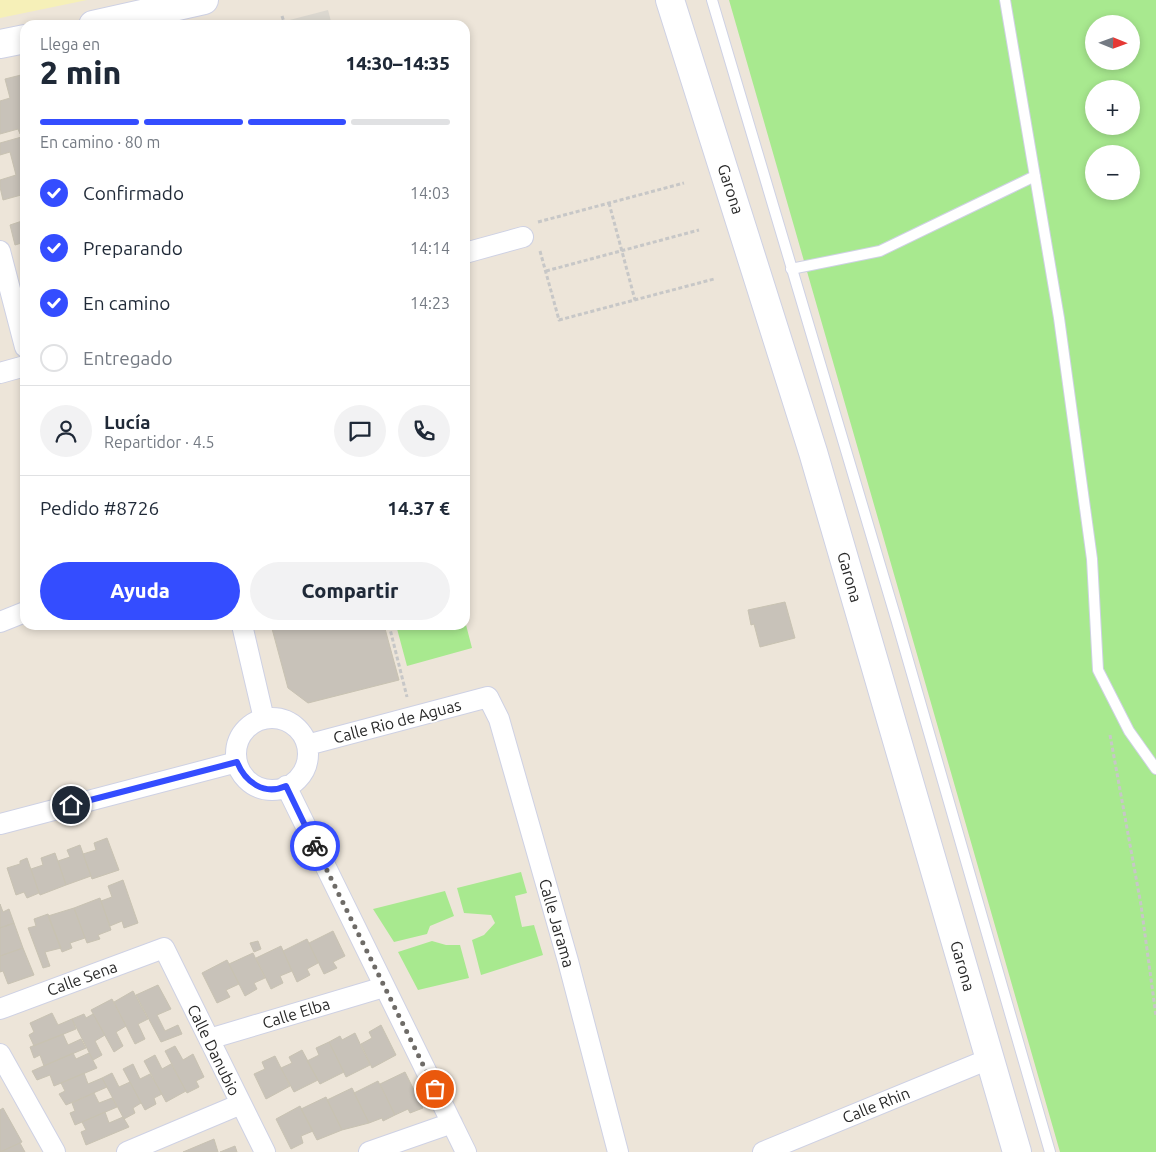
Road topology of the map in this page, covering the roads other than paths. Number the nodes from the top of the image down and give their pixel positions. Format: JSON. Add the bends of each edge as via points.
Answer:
{"nodes":[{"id":1,"x":204,"y":0,"type":"edge"},
{"id":2,"x":712,"y":0,"type":"edge"},
{"id":3,"x":1005,"y":0,"type":"edge"},
{"id":4,"x":671,"y":1,"type":"edge"},
{"id":5,"x":115,"y":20,"type":"edge"},
{"id":6,"x":20,"y":40,"type":"edge"},
{"id":7,"x":0,"y":44,"type":"edge"},
{"id":8,"x":1035,"y":176,"type":"junction"},
{"id":9,"x":531,"y":234,"type":"road end"},
{"id":10,"x":0,"y":251,"type":"edge"},
{"id":11,"x":470,"y":252,"type":"edge"},
{"id":12,"x":791,"y":269,"type":"junction"},
{"id":13,"x":20,"y":328,"type":"edge"},
{"id":14,"x":20,"y":367,"type":"edge"},
{"id":15,"x":0,"y":373,"type":"edge"},
{"id":16,"x":20,"y":614,"type":"edge"},
{"id":17,"x":0,"y":622,"type":"edge"},
{"id":18,"x":243,"y":630,"type":"edge"},
{"id":19,"x":488,"y":697,"type":"joint"},
{"id":20,"x":264,"y":719,"type":"junction"},
{"id":21,"x":307,"y":745,"type":"junction"},
{"id":22,"x":237,"y":762,"type":"junction"},
{"id":23,"x":1156,"y":769,"type":"edge"},
{"id":24,"x":286,"y":786,"type":"junction"},
{"id":25,"x":0,"y":824,"type":"edge"},
{"id":26,"x":164,"y":948,"type":"joint"},
{"id":27,"x":384,"y":987,"type":"junction"},
{"id":28,"x":0,"y":1009,"type":"edge"},
{"id":29,"x":209,"y":1039,"type":"junction"},
{"id":30,"x":0,"y":1054,"type":"edge"},
{"id":31,"x":989,"y":1059,"type":"junction"},
{"id":32,"x":241,"y":1104,"type":"junction"},
{"id":33,"x":452,"y":1123,"type":"junction"},
{"id":34,"x":55,"y":1152,"type":"edge"},
{"id":35,"x":127,"y":1152,"type":"edge"},
{"id":36,"x":265,"y":1152,"type":"edge"},
{"id":37,"x":369,"y":1152,"type":"edge"},
{"id":38,"x":466,"y":1152,"type":"edge"},
{"id":39,"x":618,"y":1152,"type":"edge"},
{"id":40,"x":762,"y":1152,"type":"edge"},
{"id":41,"x":1017,"y":1152,"type":"edge"},
{"id":42,"x":1050,"y":1152,"type":"edge"}],
"edges":[{"from":1,"to":5,"type":"main road"},
{"from":2,"to":12,"type":"lane"},
{"from":3,"to":8,"type":"lane"},
{"from":4,"to":31,"type":"main road","name":"Garona","via":[[813,452]]},
{"from":6,"to":7,"type":"main road"},
{"from":8,"to":12,"type":"lane","via":[[880,251]]},
{"from":8,"to":23,"type":"lane","via":[[1092,559],[1098,670],[1129,731]]},
{"from":9,"to":11,"type":"street"},
{"from":10,"to":13,"type":"street"},
{"from":12,"to":42,"type":"lane"},
{"from":14,"to":15,"type":"street"},
{"from":16,"to":17,"type":"street"},
{"from":18,"to":20,"type":"street"},
{"from":19,"to":21,"type":"street","name":"Calle Rio de Aguas"},
{"from":19,"to":39,"type":"street","name":"Calle Jarama","via":[[499,719],[555,914]]},
{"from":20,"to":21,"type":"street","via":[[275,718],[296,726]]},
{"from":20,"to":22,"type":"street","via":[[245,730],[238,745]]},
{"from":21,"to":24,"type":"street","via":[[305,768],[300,777]]},
{"from":22,"to":24,"type":"street","via":[[249,781],[258,787],[269,790]]},
{"from":22,"to":25,"type":"street"},
{"from":24,"to":27,"type":"street"},
{"from":26,"to":28,"type":"street","name":"Calle Sena"},
{"from":26,"to":29,"type":"street","name":"Calle Danubio"},
{"from":27,"to":29,"type":"street","name":"Calle Elba"},
{"from":27,"to":33,"type":"street"},
{"from":29,"to":32,"type":"street","name":"Calle Danubio"},
{"from":30,"to":34,"type":"street"},
{"from":31,"to":40,"type":"street","name":"Calle Rhin"},
{"from":31,"to":41,"type":"main road","name":"Garona"},
{"from":32,"to":35,"type":"street"},
{"from":32,"to":36,"type":"street","name":"Calle Danubio"},
{"from":33,"to":37,"type":"street"},
{"from":33,"to":38,"type":"street"}]}
